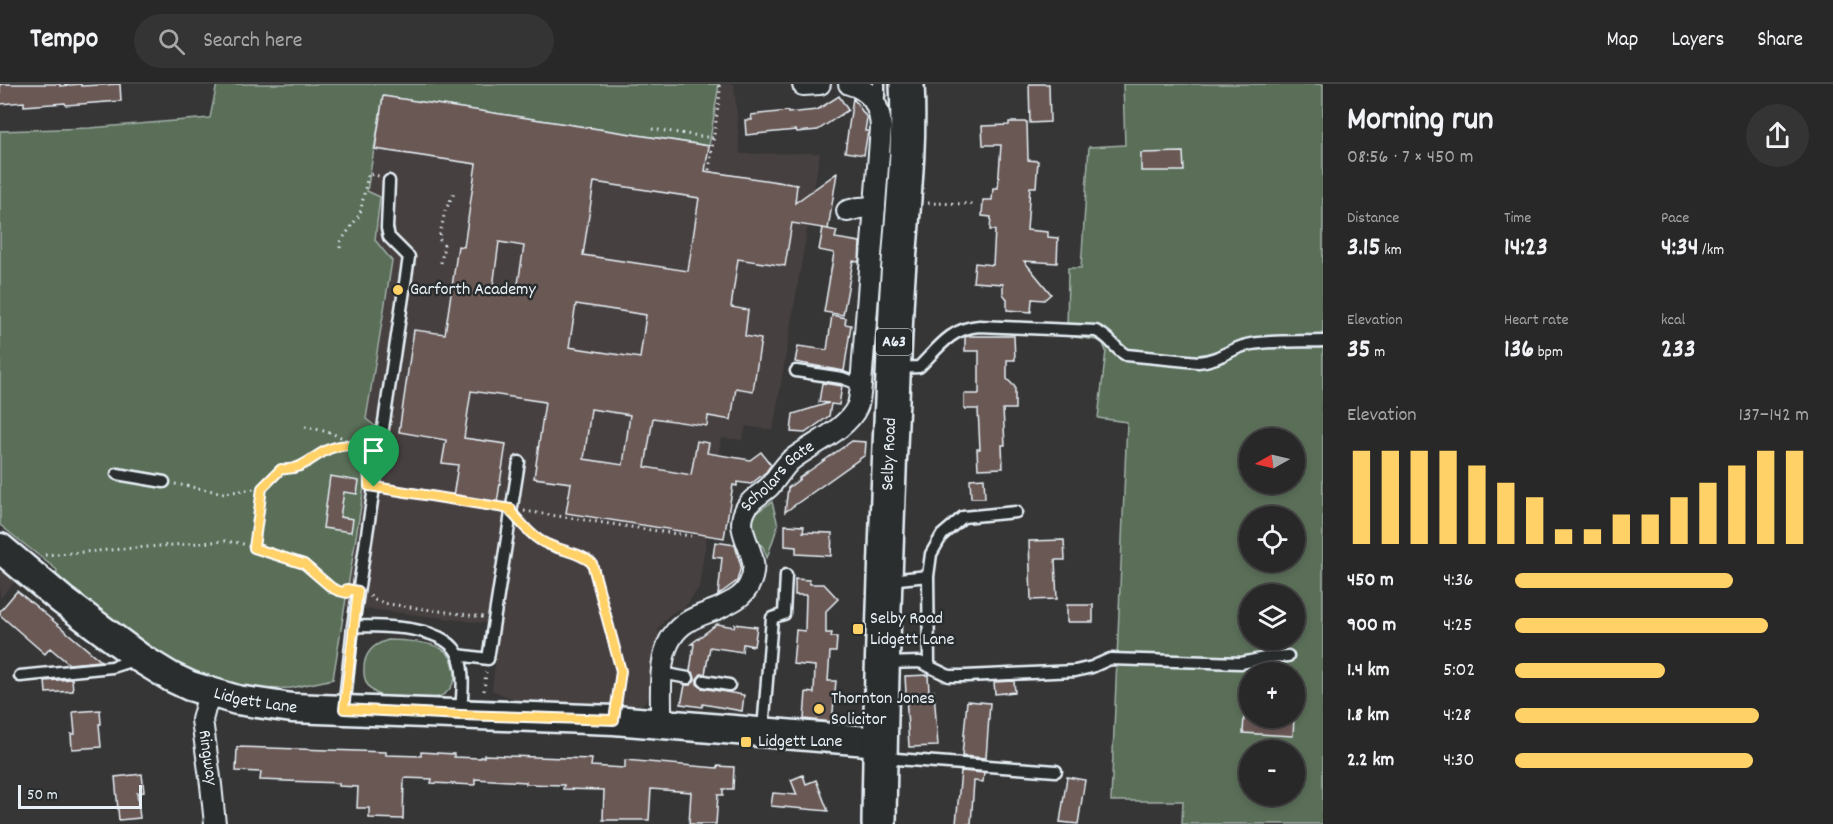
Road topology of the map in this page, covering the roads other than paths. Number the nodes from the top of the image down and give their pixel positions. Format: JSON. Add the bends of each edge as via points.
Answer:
{"nodes":[{"id":1,"x":849,"y":84,"type":"edge"},
{"id":2,"x":907,"y":84,"type":"edge"},
{"id":3,"x":878,"y":94,"type":"edge"},
{"id":4,"x":389,"y":181,"type":"road end"},
{"id":5,"x":889,"y":205,"type":"junction"},
{"id":6,"x":847,"y":211,"type":"dead end"},
{"id":7,"x":1323,"y":341,"type":"edge"},
{"id":8,"x":893,"y":368,"type":"junction"},
{"id":9,"x":796,"y":371,"type":"dead end"},
{"id":10,"x":861,"y":385,"type":"junction"},
{"id":11,"x":519,"y":462,"type":"dead end"},
{"id":12,"x":117,"y":474,"type":"dead end"},
{"id":13,"x":164,"y":482,"type":"road end"},
{"id":14,"x":1016,"y":512,"type":"dead end"},
{"id":15,"x":0,"y":548,"type":"edge"},
{"id":16,"x":786,"y":575,"type":"dead end"},
{"id":17,"x":927,"y":576,"type":"junction"},
{"id":18,"x":886,"y":580,"type":"junction"},
{"id":19,"x":353,"y":626,"type":"junction"},
{"id":20,"x":458,"y":655,"type":"junction"},
{"id":21,"x":1288,"y":656,"type":"dead end"},
{"id":22,"x":140,"y":658,"type":"junction"},
{"id":23,"x":882,"y":664,"type":"junction"},
{"id":24,"x":929,"y":666,"type":"junction"},
{"id":25,"x":662,"y":673,"type":"junction"},
{"id":26,"x":20,"y":676,"type":"dead end"},
{"id":27,"x":688,"y":678,"type":"dead end"},
{"id":28,"x":704,"y":681,"type":"dead end"},
{"id":29,"x":729,"y":685,"type":"dead end"},
{"id":30,"x":209,"y":693,"type":"junction"},
{"id":31,"x":344,"y":709,"type":"junction"},
{"id":32,"x":461,"y":715,"type":"junction"},
{"id":33,"x":661,"y":723,"type":"junction"},
{"id":34,"x":763,"y":732,"type":"junction"},
{"id":35,"x":880,"y":750,"type":"junction"},
{"id":36,"x":1056,"y":771,"type":"dead end"},
{"id":37,"x":215,"y":824,"type":"edge"},
{"id":38,"x":879,"y":824,"type":"edge"}],
"edges":[{"from":1,"to":3,"type":"street","name":"Scholars Gate"},
{"from":2,"to":5,"type":"highway","name":"Selby Road","number":"A63","via":[[907,139]]},
{"from":3,"to":5,"type":"street","name":"Scholars Gate"},
{"from":4,"to":19,"type":"lane","via":[[389,237],[409,257]]},
{"from":5,"to":6,"type":"street"},
{"from":5,"to":8,"type":"highway","name":"Selby Road","number":"A63"},
{"from":5,"to":10,"type":"street","name":"Scholars Gate"},
{"from":7,"to":8,"type":"lane","via":[[1243,346],[1210,361],[1198,362],[1126,355],[1096,331],[979,326],[949,337],[919,368]]},
{"from":8,"to":18,"type":"highway","name":"Selby Road","number":"A63"},
{"from":9,"to":10,"type":"lane"},
{"from":10,"to":25,"type":"street","name":"Scholars Gate","via":[[857,406],[846,420],[790,462],[750,501],[742,520],[742,531],[755,564],[748,588],[739,598],[679,628],[667,647]]},
{"from":11,"to":20,"type":"lane","via":[[488,658]]},
{"from":12,"to":13,"type":"lane"},
{"from":14,"to":17,"type":"lane","via":[[963,517],[942,535],[931,554]]},
{"from":15,"to":22,"type":"main road","name":"Lidgett Lane"},
{"from":16,"to":34,"type":"lane","via":[[784,614],[772,618]]},
{"from":17,"to":18,"type":"lane"},
{"from":17,"to":24,"type":"lane"},
{"from":18,"to":23,"type":"highway","name":"Selby Road","number":"A63"},
{"from":19,"to":20,"type":"lane","via":[[432,633],[447,640]]},
{"from":19,"to":31,"type":"lane"},
{"from":20,"to":32,"type":"lane","via":[[462,672]]},
{"from":21,"to":24,"type":"lane","via":[[1241,663],[1110,659],[1075,670],[966,676],[949,676]]},
{"from":22,"to":26,"type":"lane","via":[[112,667]]},
{"from":22,"to":30,"type":"main road","name":"Lidgett Lane"},
{"from":23,"to":24,"type":"lane","via":[[920,662]]},
{"from":23,"to":35,"type":"highway","name":"Selby Road","number":"A63"},
{"from":25,"to":27,"type":"lane"},
{"from":25,"to":33,"type":"street","name":"Scholars Gate"},
{"from":28,"to":29,"type":"lane"},
{"from":30,"to":31,"type":"main road","name":"Lidgett Lane","via":[[266,705]]},
{"from":30,"to":37,"type":"street","name":"Ringway","via":[[202,720]]},
{"from":31,"to":32,"type":"main road","name":"Lidgett Lane"},
{"from":32,"to":33,"type":"main road","name":"Lidgett Lane"},
{"from":33,"to":34,"type":"main road","name":"Lidgett Lane"},
{"from":34,"to":35,"type":"main road","name":"Lidgett Lane"},
{"from":35,"to":36,"type":"lane"},
{"from":35,"to":38,"type":"highway","name":"Selby Road","number":"A63"}]}
